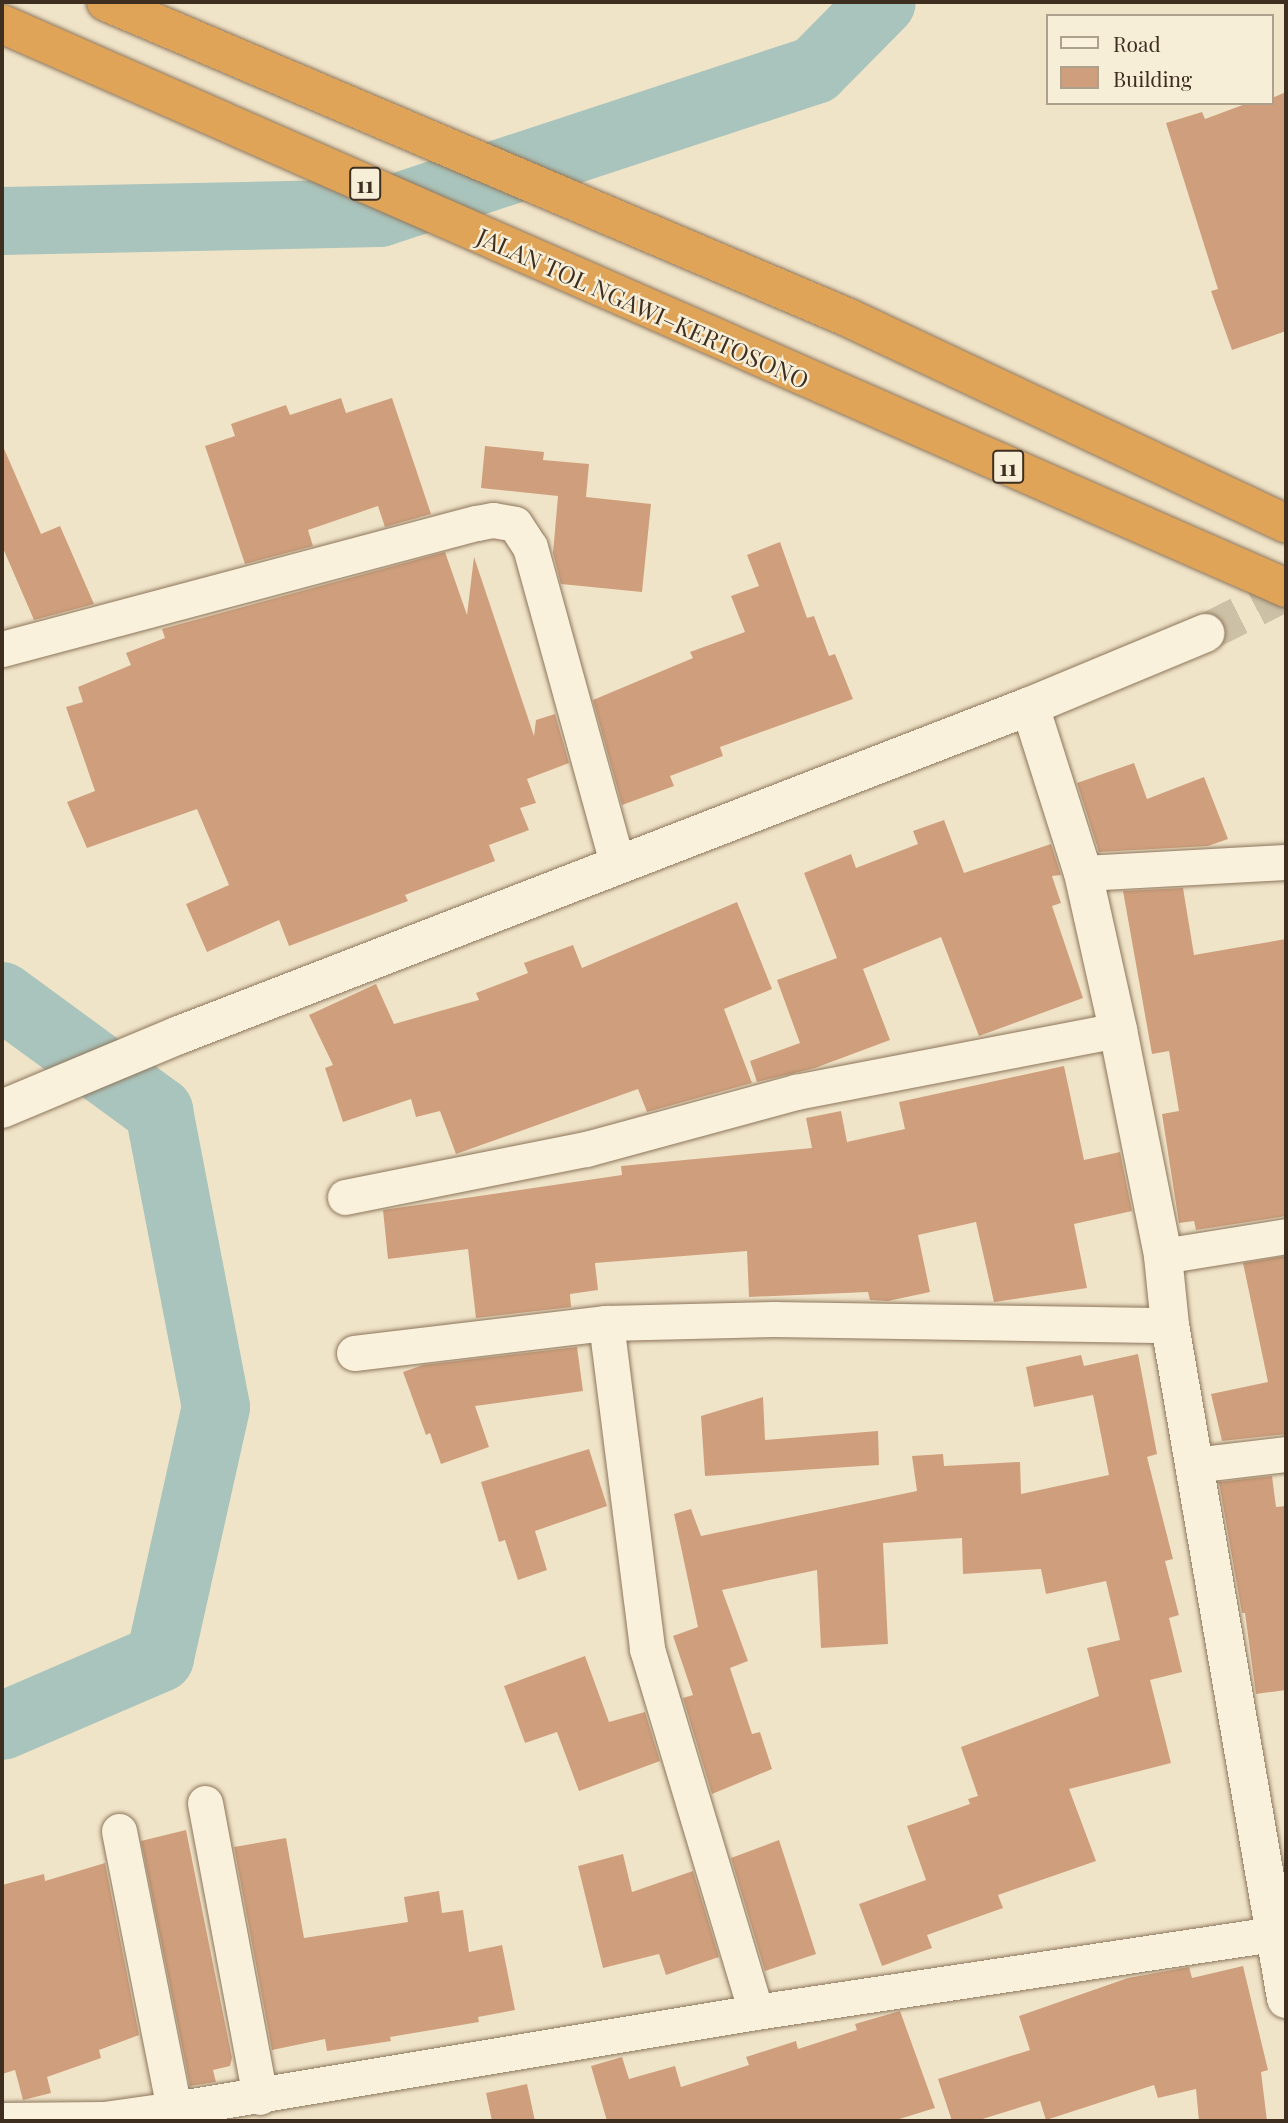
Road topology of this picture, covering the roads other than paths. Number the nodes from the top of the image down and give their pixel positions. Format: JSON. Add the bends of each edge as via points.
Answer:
{"nodes":[{"id":1,"x":106,"y":2,"type":"edge"},
{"id":2,"x":2,"y":23,"type":"edge"},
{"id":3,"x":1286,"y":524,"type":"edge"},
{"id":4,"x":1286,"y":588,"type":"edge"},
{"id":5,"x":1205,"y":633,"type":"tunnel mouth"},
{"id":6,"x":2,"y":649,"type":"edge"},
{"id":7,"x":1030,"y":706,"type":"junction"},
{"id":8,"x":1286,"y":862,"type":"edge"},
{"id":9,"x":617,"y":863,"type":"junction"},
{"id":10,"x":1083,"y":873,"type":"junction"},
{"id":11,"x":1118,"y":1030,"type":"junction"},
{"id":12,"x":3,"y":1108,"type":"edge"},
{"id":13,"x":345,"y":1197,"type":"dead end"},
{"id":14,"x":1286,"y":1236,"type":"edge"},
{"id":15,"x":1163,"y":1256,"type":"junction"},
{"id":16,"x":606,"y":1323,"type":"junction"},
{"id":17,"x":1170,"y":1325,"type":"junction"},
{"id":18,"x":354,"y":1353,"type":"dead end"},
{"id":19,"x":1286,"y":1454,"type":"edge"},
{"id":20,"x":1193,"y":1465,"type":"junction"},
{"id":21,"x":205,"y":1804,"type":"dead end"},
{"id":22,"x":119,"y":1831,"type":"dead end"},
{"id":23,"x":1280,"y":1933,"type":"edge"},
{"id":24,"x":1286,"y":1999,"type":"edge"},
{"id":25,"x":756,"y":2012,"type":"junction"},
{"id":26,"x":260,"y":2097,"type":"junction"},
{"id":27,"x":174,"y":2109,"type":"junction"},
{"id":28,"x":2,"y":2120,"type":"edge"},
{"id":29,"x":104,"y":2120,"type":"edge"}],
"edges":[{"from":1,"to":3,"type":"highway","via":[[776,287]]},
{"from":2,"to":4,"type":"highway","name":"JALAN TOL NGAWI–KERTOSONO","number":"11"},
{"from":5,"to":7,"type":"street"},
{"from":6,"to":9,"type":"street","via":[[477,523],[515,524],[530,547]]},
{"from":7,"to":9,"type":"street"},
{"from":7,"to":10,"type":"street"},
{"from":8,"to":10,"type":"street"},
{"from":9,"to":12,"type":"street"},
{"from":10,"to":11,"type":"street"},
{"from":11,"to":13,"type":"street","via":[[796,1092],[586,1149]]},
{"from":11,"to":15,"type":"street"},
{"from":14,"to":15,"type":"street"},
{"from":15,"to":17,"type":"street"},
{"from":16,"to":17,"type":"street","via":[[775,1320]]},
{"from":16,"to":18,"type":"street"},
{"from":16,"to":25,"type":"street","via":[[647,1649]]},
{"from":17,"to":20,"type":"street"},
{"from":19,"to":20,"type":"street"},
{"from":20,"to":23,"type":"street"},
{"from":21,"to":26,"type":"street"},
{"from":22,"to":27,"type":"street"},
{"from":23,"to":24,"type":"street"},
{"from":23,"to":25,"type":"street"},
{"from":25,"to":26,"type":"street"},
{"from":26,"to":27,"type":"street"},
{"from":27,"to":29,"type":"street"},
{"from":28,"to":29,"type":"street"}]}
